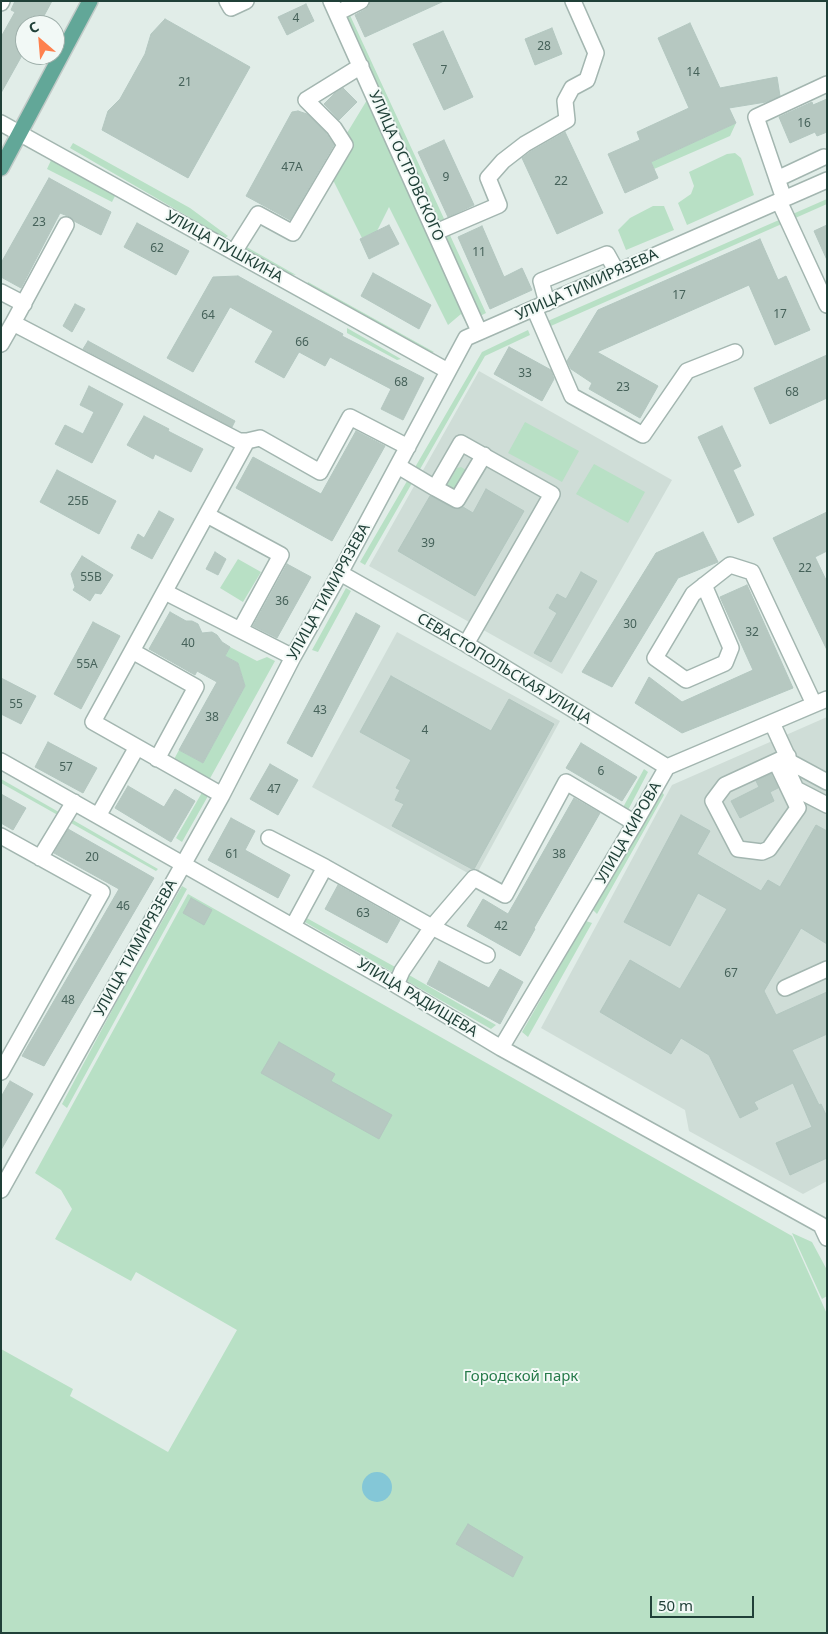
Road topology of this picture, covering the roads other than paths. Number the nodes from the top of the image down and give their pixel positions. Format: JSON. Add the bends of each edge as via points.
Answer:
{"nodes":[{"id":1,"x":227,"y":1,"type":"edge"},
{"id":2,"x":246,"y":1,"type":"edge"},
{"id":3,"x":361,"y":1,"type":"edge"},
{"id":4,"x":573,"y":1,"type":"edge"},
{"id":5,"x":84,"y":3,"type":"edge"},
{"id":6,"x":334,"y":7,"type":"edge"},
{"id":7,"x":361,"y":66,"type":"junction"},
{"id":8,"x":827,"y":84,"type":"edge"},
{"id":9,"x":1,"y":123,"type":"edge"},
{"id":10,"x":20,"y":134,"type":"junction"},
{"id":11,"x":824,"y":158,"type":"dead end"},
{"id":12,"x":1,"y":168,"type":"edge"},
{"id":13,"x":777,"y":179,"type":"junction"},
{"id":14,"x":827,"y":180,"type":"edge"},
{"id":15,"x":782,"y":200,"type":"junction"},
{"id":16,"x":66,"y":225,"type":"dead end"},
{"id":17,"x":436,"y":232,"type":"junction"},
{"id":18,"x":234,"y":252,"type":"junction"},
{"id":19,"x":617,"y":272,"type":"junction"},
{"id":20,"x":1,"y":292,"type":"edge"},
{"id":21,"x":24,"y":304,"type":"junction"},
{"id":22,"x":540,"y":305,"type":"junction"},
{"id":23,"x":827,"y":305,"type":"edge"},
{"id":24,"x":13,"y":323,"type":"junction"},
{"id":25,"x":479,"y":332,"type":"junction"},
{"id":26,"x":1,"y":344,"type":"edge"},
{"id":27,"x":735,"y":352,"type":"dead end"},
{"id":28,"x":448,"y":371,"type":"junction"},
{"id":29,"x":247,"y":441,"type":"junction"},
{"id":30,"x":408,"y":446,"type":"junction"},
{"id":31,"x":484,"y":456,"type":"junction"},
{"id":32,"x":398,"y":466,"type":"junction"},
{"id":33,"x":436,"y":488,"type":"junction"},
{"id":34,"x":207,"y":515,"type":"junction"},
{"id":35,"x":340,"y":573,"type":"junction"},
{"id":36,"x":704,"y":585,"type":"junction"},
{"id":37,"x":165,"y":592,"type":"junction"},
{"id":38,"x":240,"y":630,"type":"junction"},
{"id":39,"x":466,"y":644,"type":"junction"},
{"id":40,"x":132,"y":651,"type":"junction"},
{"id":41,"x":293,"y":657,"type":"junction"},
{"id":42,"x":820,"y":702,"type":"edge"},
{"id":43,"x":772,"y":723,"type":"junction"},
{"id":44,"x":136,"y":747,"type":"junction"},
{"id":45,"x":157,"y":758,"type":"junction"},
{"id":46,"x":782,"y":759,"type":"junction"},
{"id":47,"x":1,"y":761,"type":"edge"},
{"id":48,"x":667,"y":766,"type":"junction"},
{"id":49,"x":827,"y":782,"type":"edge"},
{"id":50,"x":222,"y":795,"type":"junction"},
{"id":51,"x":74,"y":802,"type":"junction"},
{"id":52,"x":827,"y":805,"type":"edge"},
{"id":53,"x":98,"y":816,"type":"junction"},
{"id":54,"x":635,"y":823,"type":"junction"},
{"id":55,"x":1,"y":836,"type":"edge"},
{"id":56,"x":269,"y":838,"type":"dead end"},
{"id":57,"x":40,"y":858,"type":"junction"},
{"id":58,"x":182,"y":864,"type":"junction"},
{"id":59,"x":325,"y":867,"type":"junction"},
{"id":60,"x":293,"y":926,"type":"junction"},
{"id":61,"x":432,"y":927,"type":"junction"},
{"id":62,"x":487,"y":954,"type":"dead end"},
{"id":63,"x":827,"y":969,"type":"edge"},
{"id":64,"x":396,"y":985,"type":"junction"},
{"id":65,"x":785,"y":988,"type":"dead end"},
{"id":66,"x":501,"y":1048,"type":"junction"},
{"id":67,"x":1,"y":1072,"type":"edge"},
{"id":68,"x":1,"y":1190,"type":"edge"},
{"id":69,"x":827,"y":1238,"type":"edge"}],
"edges":[{"from":1,"to":2,"type":"street","via":[[230,8]]},
{"from":3,"to":6,"type":"street"},
{"from":4,"to":17,"type":"street","via":[[596,53],[586,80],[572,88],[565,101],[567,120],[525,144],[488,178],[499,205]]},
{"from":5,"to":10,"type":"main road"},
{"from":6,"to":7,"type":"street","name":"УЛИЦА ОСТРОВСКОГО"},
{"from":7,"to":17,"type":"street","name":"УЛИЦА ОСТРОВСКОГО"},
{"from":7,"to":18,"type":"street","via":[[306,100],[334,128],[345,145],[293,233],[258,214]]},
{"from":8,"to":13,"type":"street","via":[[756,117]]},
{"from":9,"to":10,"type":"street","name":"УЛИЦА ПУШКИНА"},
{"from":10,"to":12,"type":"main road"},
{"from":10,"to":18,"type":"street","name":"УЛИЦА ПУШКИНА"},
{"from":11,"to":13,"type":"street"},
{"from":13,"to":15,"type":"street"},
{"from":14,"to":15,"type":"street","name":"УЛИЦА ТИМИРЯЗЕВА"},
{"from":15,"to":19,"type":"street","name":"УЛИЦА ТИМИРЯЗЕВА"},
{"from":15,"to":23,"type":"street"},
{"from":16,"to":21,"type":"street"},
{"from":17,"to":25,"type":"street","name":"УЛИЦА ОСТРОВСКОГО"},
{"from":18,"to":28,"type":"street","name":"УЛИЦА ПУШКИНА"},
{"from":19,"to":22,"type":"street","name":"УЛИЦА ТИМИРЯЗЕВА"},
{"from":19,"to":22,"type":"street","via":[[607,254],[541,281]]},
{"from":20,"to":21,"type":"street"},
{"from":21,"to":24,"type":"street"},
{"from":22,"to":25,"type":"street","name":"УЛИЦА ТИМИРЯЗЕВА"},
{"from":22,"to":27,"type":"street","via":[[572,396],[643,436],[687,371]]},
{"from":24,"to":26,"type":"street"},
{"from":24,"to":29,"type":"street","via":[[239,441]]},
{"from":25,"to":28,"type":"street","name":"УЛИЦА ТИМИРЯЗЕВА","via":[[466,338]]},
{"from":28,"to":30,"type":"street","name":"УЛИЦА ТИМИРЯЗЕВА"},
{"from":29,"to":30,"type":"street","via":[[260,438],[320,472],[350,417]]},
{"from":29,"to":34,"type":"street"},
{"from":30,"to":32,"type":"street","name":"УЛИЦА ТИМИРЯЗЕВА"},
{"from":31,"to":33,"type":"street","via":[[457,500]]},
{"from":31,"to":33,"type":"street","via":[[461,443]]},
{"from":31,"to":39,"type":"street","via":[[552,494]]},
{"from":32,"to":33,"type":"street"},
{"from":32,"to":35,"type":"street","name":"УЛИЦА ТИМИРЯЗЕВА"},
{"from":34,"to":37,"type":"street"},
{"from":34,"to":38,"type":"street","via":[[281,555]]},
{"from":35,"to":39,"type":"street","name":"СЕВАСТОПОЛЬСКАЯ УЛИЦА"},
{"from":35,"to":41,"type":"street","name":"УЛИЦА ТИМИРЯЗЕВА"},
{"from":36,"to":36,"type":"street","via":[[693,594],[656,658],[686,680],[725,663],[731,648]]},
{"from":36,"to":42,"type":"street","via":[[730,565],[752,572]]},
{"from":37,"to":38,"type":"street"},
{"from":37,"to":40,"type":"street"},
{"from":38,"to":41,"type":"street"},
{"from":39,"to":48,"type":"street","name":"СЕВАСТОПОЛЬСКАЯ УЛИЦА"},
{"from":40,"to":44,"type":"street","via":[[93,722]]},
{"from":40,"to":45,"type":"street","via":[[196,687]]},
{"from":41,"to":50,"type":"street","name":"УЛИЦА ТИМИРЯЗЕВА"},
{"from":42,"to":43,"type":"street","name":"УЛИЦА КИРОВА"},
{"from":43,"to":46,"type":"street"},
{"from":43,"to":48,"type":"street","name":"УЛИЦА КИРОВА"},
{"from":44,"to":45,"type":"street"},
{"from":44,"to":53,"type":"street"},
{"from":45,"to":50,"type":"street"},
{"from":46,"to":46,"type":"street","via":[[725,785],[713,801],[738,849],[762,852],[769,849],[798,808]]},
{"from":46,"to":49,"type":"street"},
{"from":46,"to":52,"type":"street","via":[[796,788]]},
{"from":47,"to":51,"type":"street","name":"УЛИЦА РАДИЩЕВА"},
{"from":48,"to":54,"type":"street","name":"УЛИЦА КИРОВА"},
{"from":50,"to":58,"type":"street","name":"УЛИЦА ТИМИРЯЗЕВА"},
{"from":51,"to":53,"type":"street","name":"УЛИЦА РАДИЩЕВА"},
{"from":51,"to":57,"type":"street"},
{"from":53,"to":58,"type":"street","name":"УЛИЦА РАДИЩЕВА"},
{"from":54,"to":61,"type":"street","via":[[566,782],[505,895],[474,878]]},
{"from":54,"to":66,"type":"street","name":"УЛИЦА КИРОВА"},
{"from":55,"to":57,"type":"street"},
{"from":56,"to":59,"type":"street"},
{"from":57,"to":67,"type":"street","via":[[102,892]]},
{"from":58,"to":60,"type":"street","name":"УЛИЦА РАДИЩЕВА"},
{"from":58,"to":68,"type":"street","name":"УЛИЦА ТИМИРЯЗЕВА"},
{"from":59,"to":60,"type":"street"},
{"from":59,"to":61,"type":"street"},
{"from":60,"to":64,"type":"street","name":"УЛИЦА РАДИЩЕВА"},
{"from":61,"to":62,"type":"street"},
{"from":61,"to":64,"type":"street"},
{"from":63,"to":65,"type":"street"},
{"from":64,"to":66,"type":"street","name":"УЛИЦА РАДИЩЕВА"},
{"from":66,"to":69,"type":"street","name":"УЛИЦА РАДИЩЕВА","via":[[821,1225]]}]}
